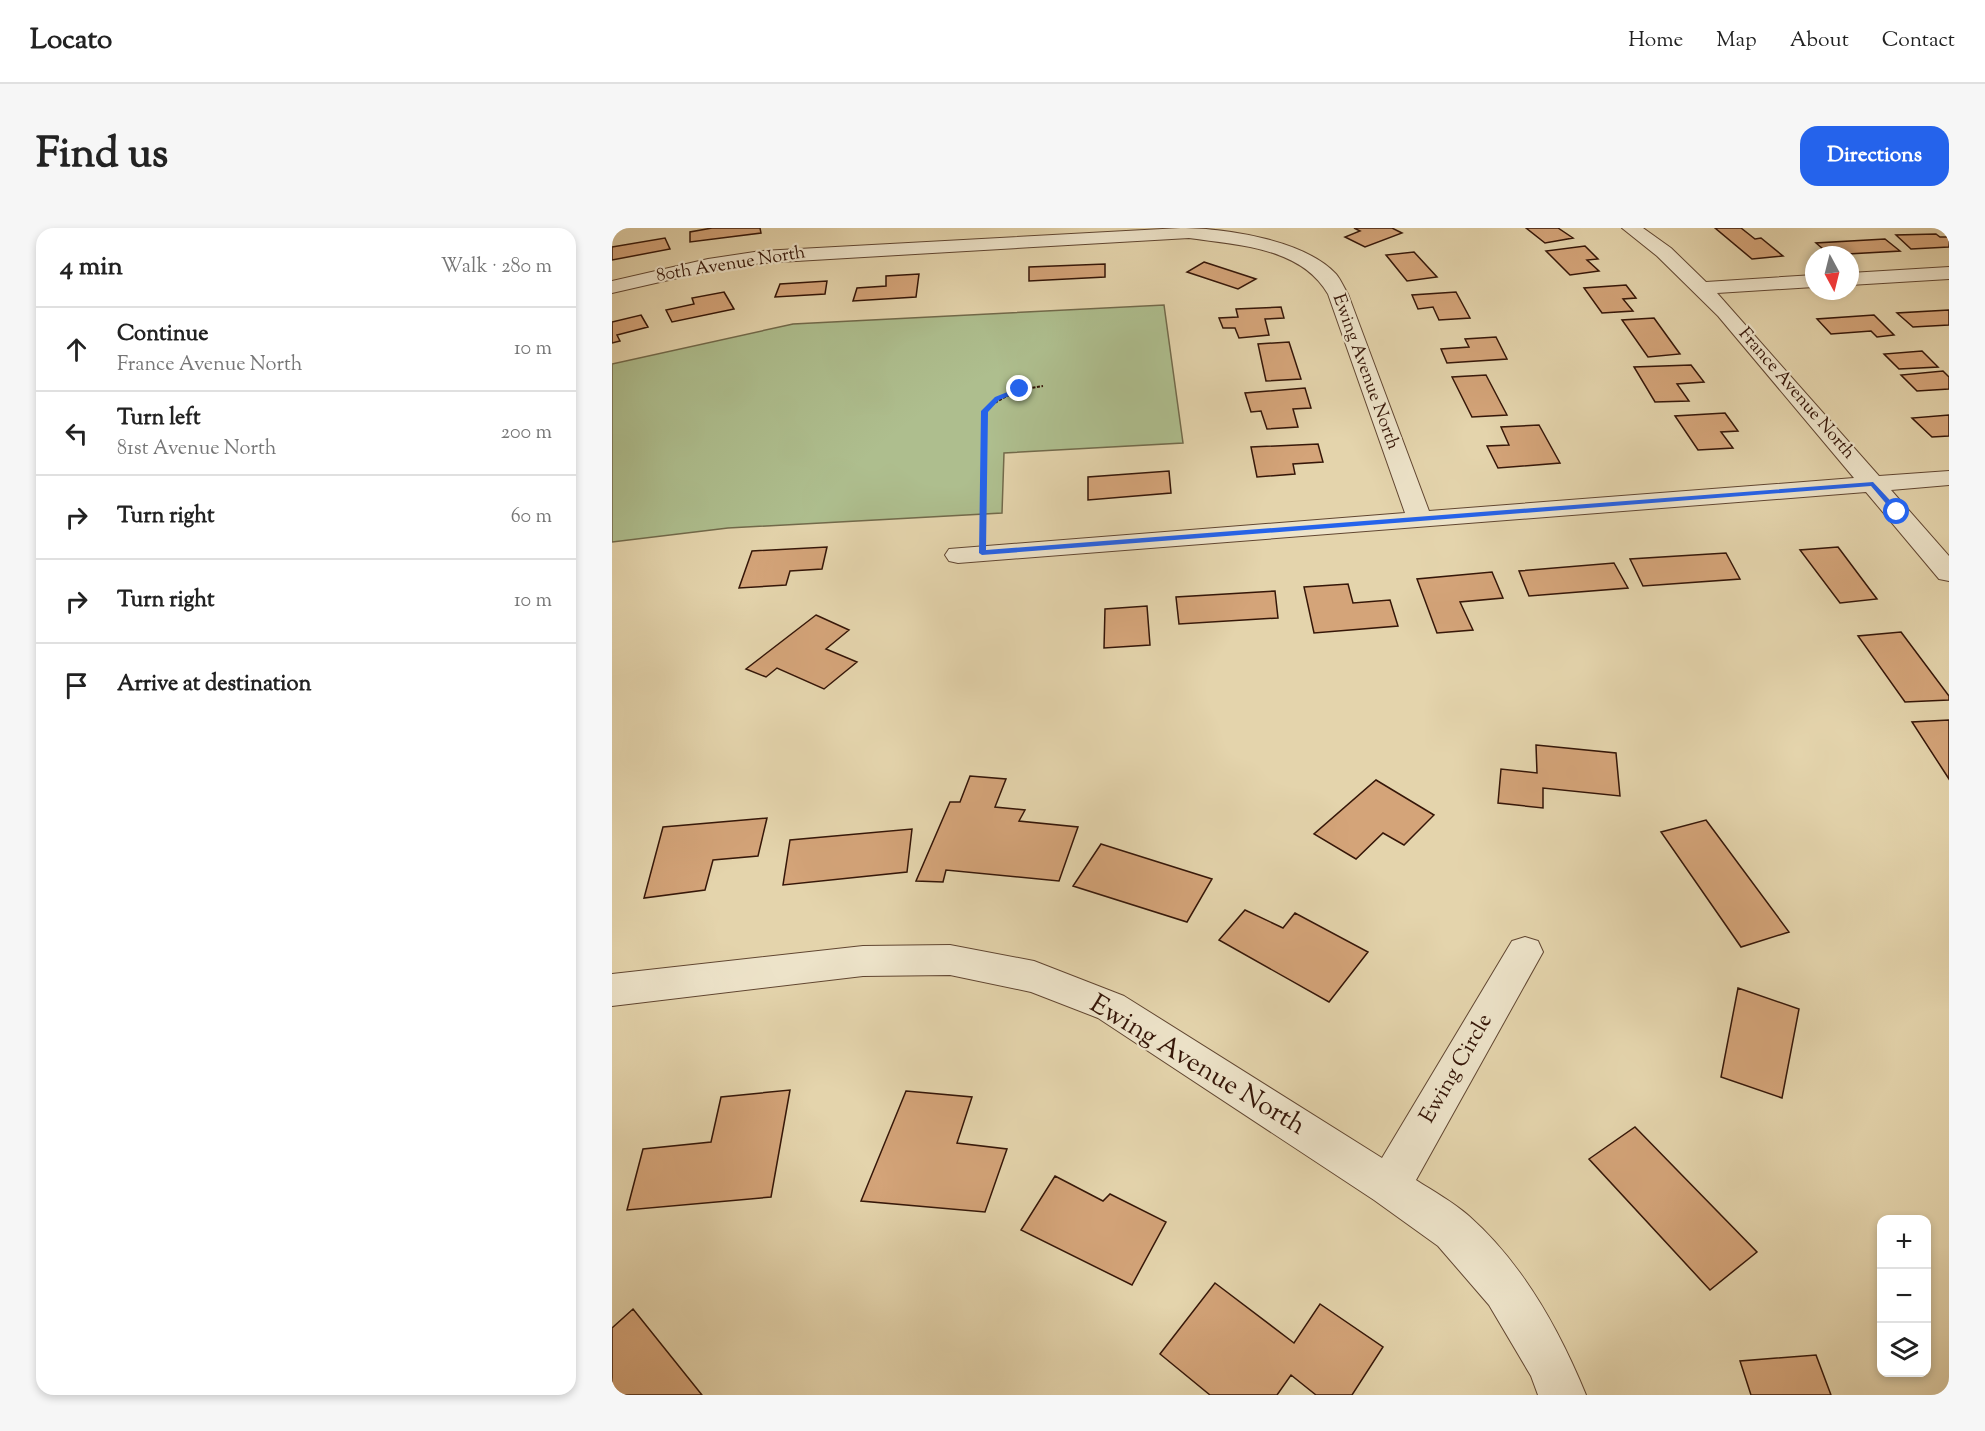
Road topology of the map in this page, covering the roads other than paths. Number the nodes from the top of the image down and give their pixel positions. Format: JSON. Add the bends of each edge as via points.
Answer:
{"nodes":[{"id":1,"x":1631,"y":228,"type":"edge"},
{"id":2,"x":1280,"y":249,"type":"joint"},
{"id":3,"x":1949,"y":273,"type":"edge"},
{"id":4,"x":1859,"y":278,"type":"edge"},
{"id":5,"x":1805,"y":282,"type":"edge"},
{"id":6,"x":612,"y":287,"type":"edge"},
{"id":7,"x":1702,"y":288,"type":"junction"},
{"id":8,"x":1949,"y":478,"type":"edge"},
{"id":9,"x":1873,"y":484,"type":"junction"},
{"id":10,"x":1420,"y":520,"type":"junction"},
{"id":11,"x":970,"y":554,"type":"road end"},
{"id":12,"x":1949,"y":573,"type":"edge"},
{"id":13,"x":1525,"y":952,"type":"dead end"},
{"id":14,"x":612,"y":990,"type":"edge"},
{"id":15,"x":1389,"y":1186,"type":"junction"},
{"id":16,"x":1562,"y":1395,"type":"edge"}],
"edges":[{"from":1,"to":7,"type":"street","name":"France Avenue North"},
{"from":2,"to":6,"type":"street","name":"80th Avenue North","via":[[1252,241],[1189,233],[811,252],[708,265]]},
{"from":2,"to":10,"type":"street","name":"Ewing Avenue North","via":[[1328,276],[1338,294]]},
{"from":3,"to":4,"type":"street"},
{"from":5,"to":7,"type":"street"},
{"from":7,"to":9,"type":"street","name":"France Avenue North"},
{"from":8,"to":9,"type":"street"},
{"from":9,"to":10,"type":"street"},
{"from":9,"to":12,"type":"street","name":"France Avenue North"},
{"from":10,"to":11,"type":"street"},
{"from":13,"to":15,"type":"street","name":"Ewing Circle"},
{"from":14,"to":15,"type":"street","name":"Ewing Avenue North","via":[[863,961],[950,960],[1034,976],[1111,1007]]},
{"from":15,"to":16,"type":"street","name":"Ewing Avenue North","via":[[1453,1231],[1505,1289],[1549,1362]]}]}
